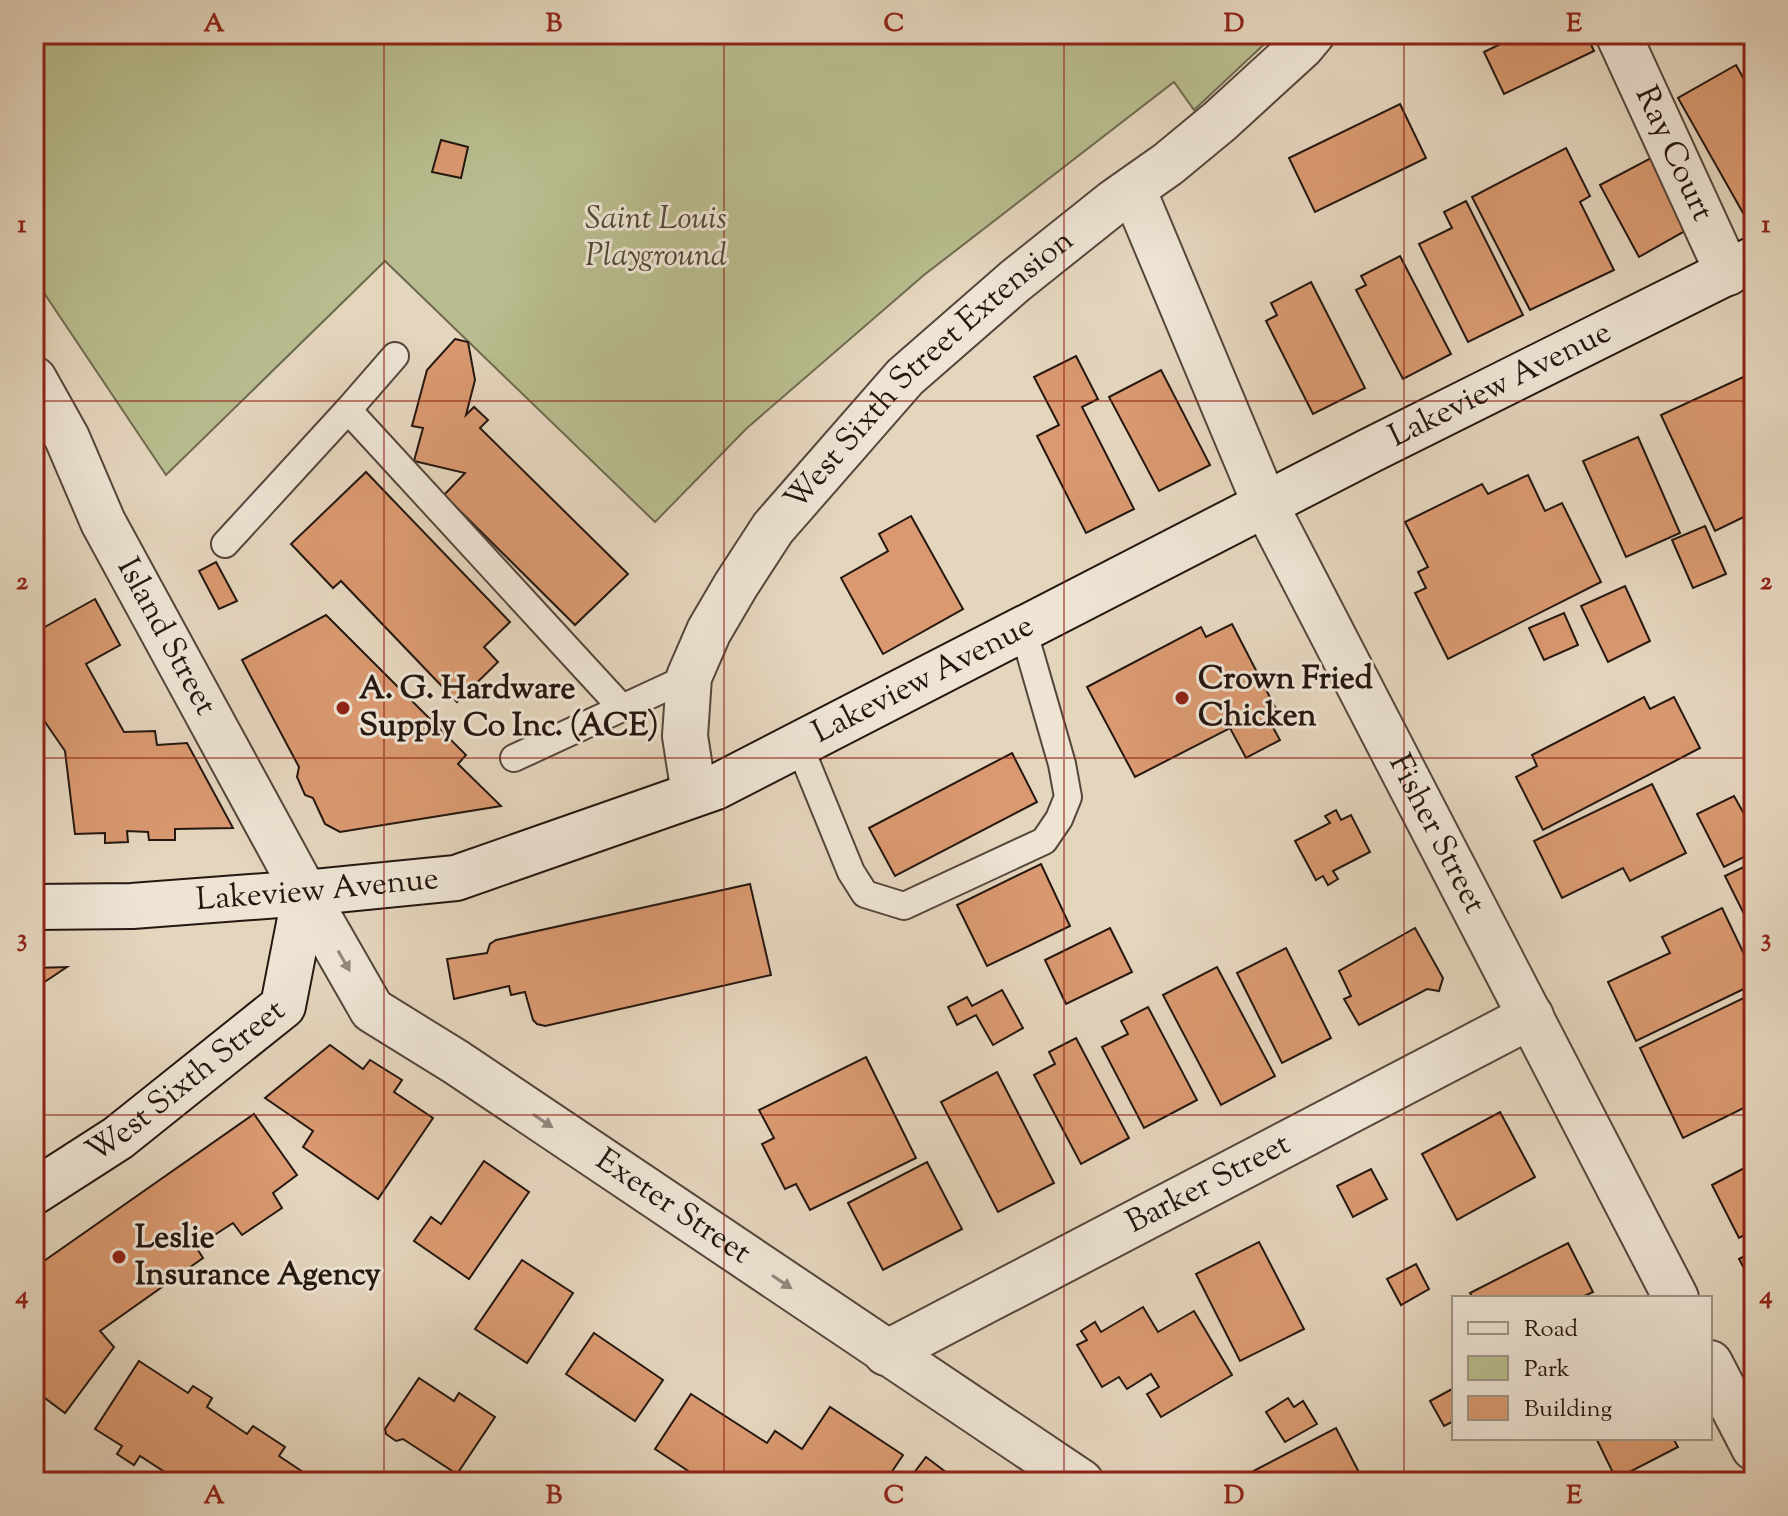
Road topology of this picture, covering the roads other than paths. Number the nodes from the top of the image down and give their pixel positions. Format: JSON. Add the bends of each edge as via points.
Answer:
{"nodes":[{"id":1,"x":1312,"y":34,"type":"edge"},
{"id":2,"x":1618,"y":34,"type":"edge"},
{"id":3,"x":1133,"y":189,"type":"junction"},
{"id":4,"x":1741,"y":266,"type":"edge"},
{"id":5,"x":395,"y":356,"type":"dead end"},
{"id":6,"x":34,"y":379,"type":"edge"},
{"id":7,"x":348,"y":410,"type":"junction"},
{"id":8,"x":1265,"y":504,"type":"junction"},
{"id":9,"x":225,"y":544,"type":"dead end"},
{"id":10,"x":1023,"y":629,"type":"junction"},
{"id":11,"x":689,"y":677,"type":"junction"},
{"id":12,"x":622,"y":708,"type":"junction"},
{"id":13,"x":799,"y":745,"type":"junction"},
{"id":14,"x":514,"y":758,"type":"dead end"},
{"id":15,"x":694,"y":794,"type":"junction"},
{"id":16,"x":305,"y":893,"type":"junction"},
{"id":17,"x":34,"y":907,"type":"edge"},
{"id":18,"x":1531,"y":1016,"type":"junction"},
{"id":19,"x":34,"y":1192,"type":"edge"},
{"id":20,"x":1675,"y":1296,"type":"edge"},
{"id":21,"x":886,"y":1353,"type":"junction"},
{"id":22,"x":1712,"y":1367,"type":"edge"},
{"id":23,"x":1754,"y":1448,"type":"edge"},
{"id":24,"x":1081,"y":1482,"type":"edge"}],
"edges":[{"from":1,"to":3,"type":"street","name":"West Sixth Street Extension","via":[[1220,121]]},
{"from":2,"to":4,"type":"street","name":"Ray Court"},
{"from":3,"to":8,"type":"street","name":"Fisher Street"},
{"from":3,"to":11,"type":"street","name":"West Sixth Street Extension","via":[[1015,281],[905,377],[773,528],[709,631]]},
{"from":4,"to":8,"type":"street","name":"Lakeview Avenue"},
{"from":5,"to":7,"type":"lane"},
{"from":6,"to":16,"type":"street","name":"Island Street","via":[[67,438],[103,522]]},
{"from":7,"to":9,"type":"lane"},
{"from":7,"to":12,"type":"lane"},
{"from":8,"to":10,"type":"street","name":"Lakeview Avenue"},
{"from":8,"to":18,"type":"street","name":"Fisher Street"},
{"from":10,"to":13,"type":"street","name":"Lakeview Avenue"},
{"from":10,"to":13,"type":"lane","via":[[1068,797],[1044,841],[904,906],[865,894]]},
{"from":11,"to":12,"type":"lane"},
{"from":11,"to":15,"type":"street","name":"West Sixth Street Extension","via":[[685,736]]},
{"from":12,"to":14,"type":"lane"},
{"from":13,"to":15,"type":"street","name":"Lakeview Avenue"},
{"from":15,"to":16,"type":"street","name":"Lakeview Avenue","via":[[456,878]]},
{"from":16,"to":17,"type":"street","name":"Lakeview Avenue","via":[[132,906]]},
{"from":16,"to":19,"type":"street","name":"West Sixth Street","via":[[283,1006],[118,1138]]},
{"from":16,"to":21,"type":"street","name":"Exeter Street","one_way":true,"via":[[372,1010]]},
{"from":18,"to":20,"type":"street","name":"Fisher Street"},
{"from":18,"to":21,"type":"street","name":"Barker Street"},
{"from":21,"to":24,"type":"street","name":"Exeter Street"},
{"from":22,"to":23,"type":"street"}]}
